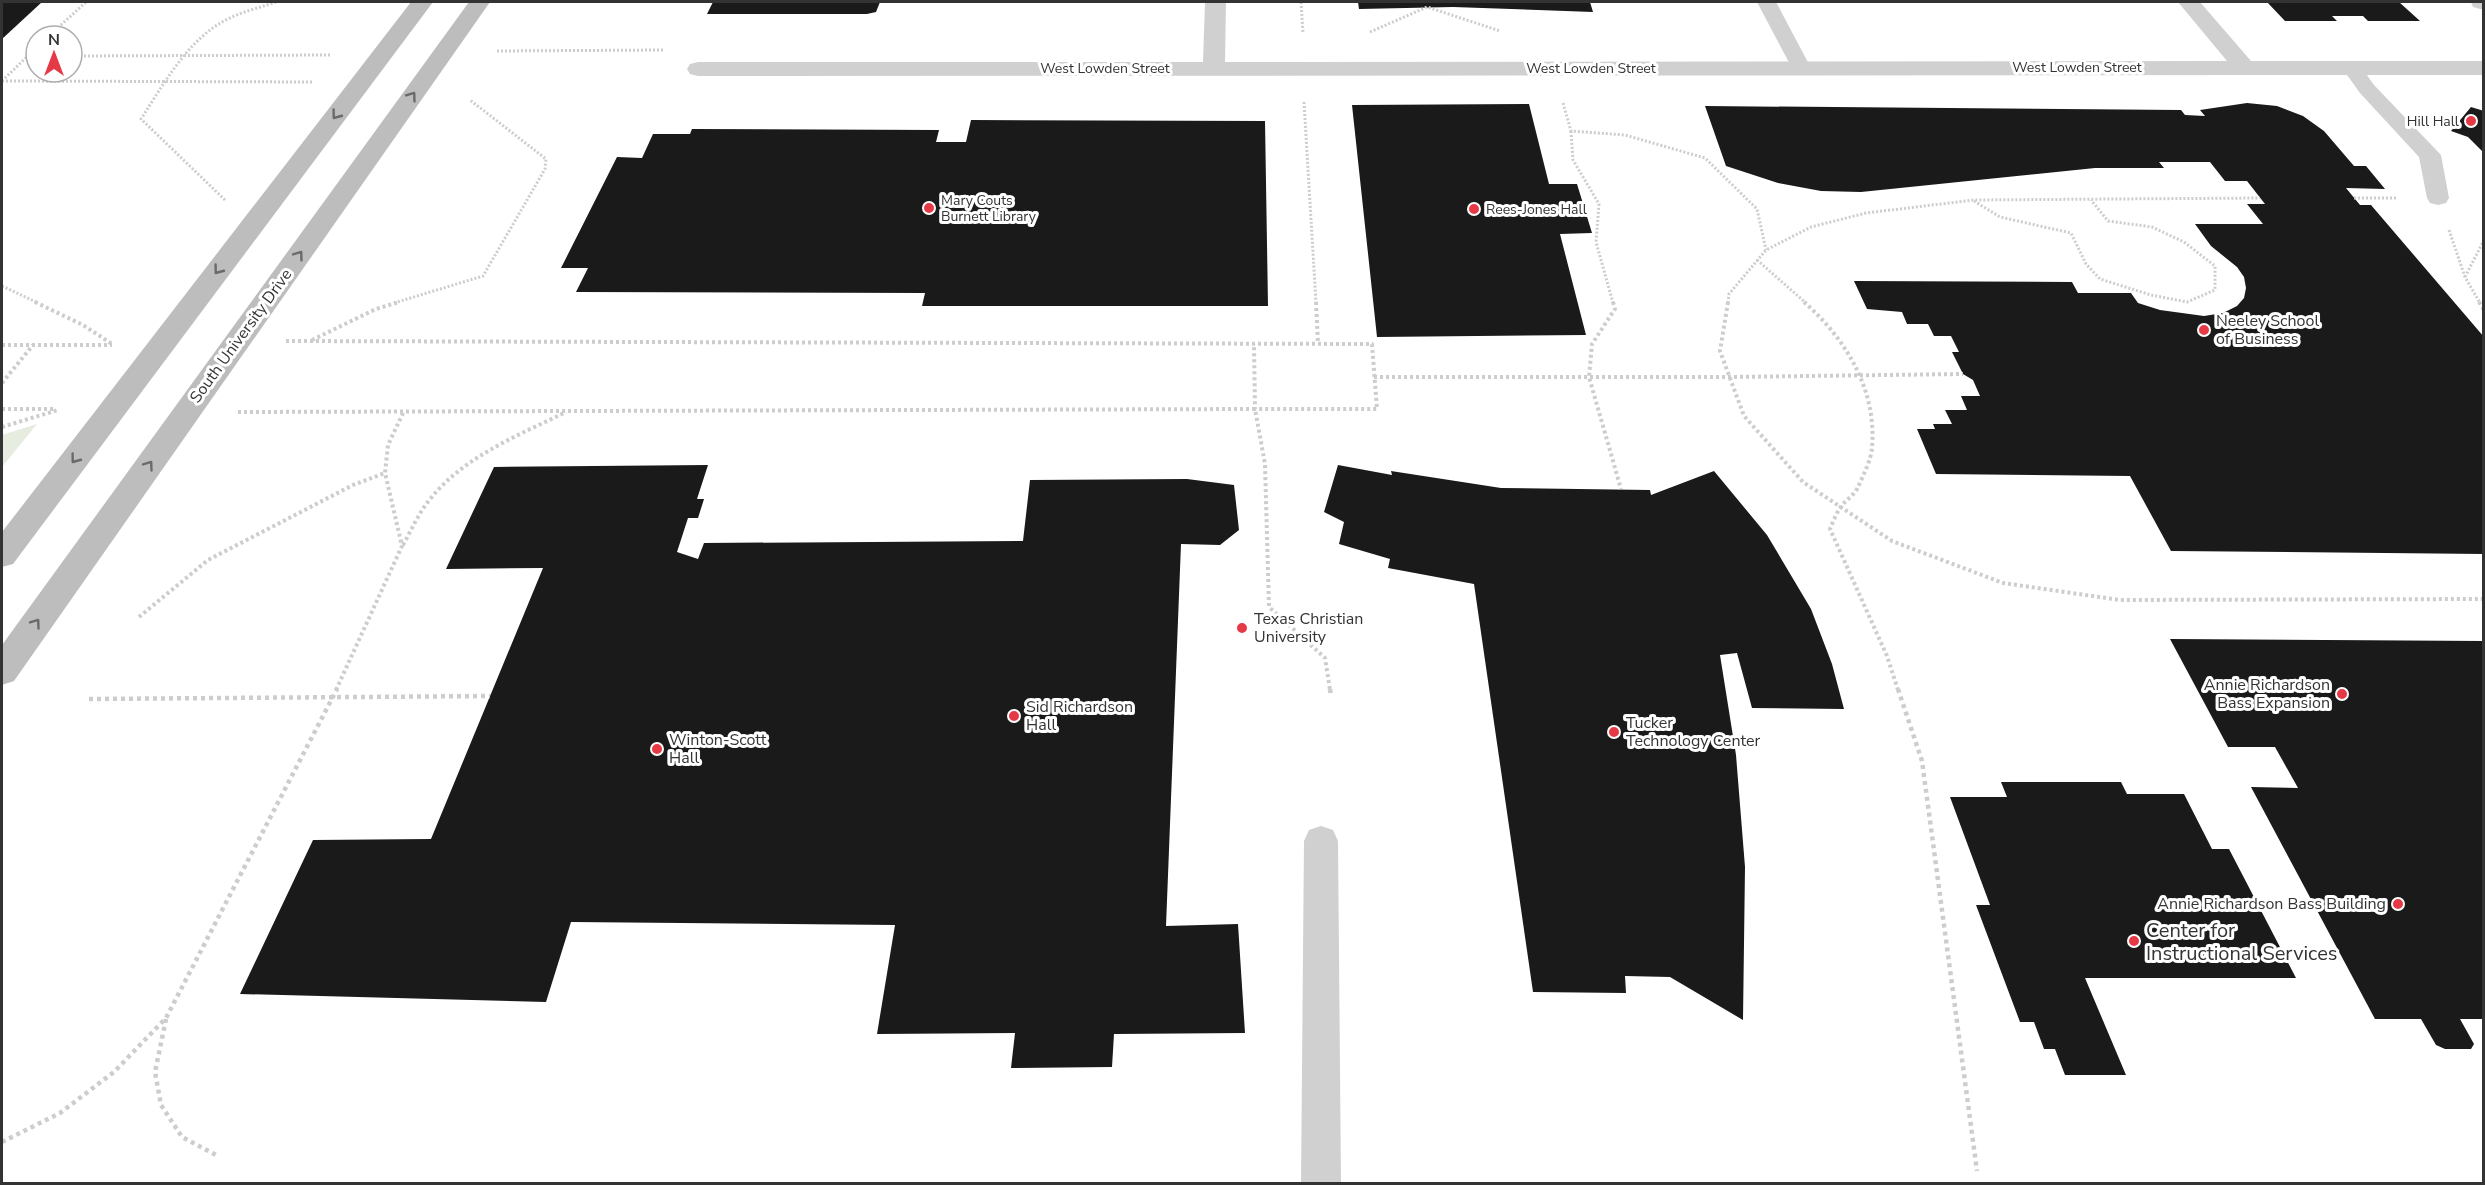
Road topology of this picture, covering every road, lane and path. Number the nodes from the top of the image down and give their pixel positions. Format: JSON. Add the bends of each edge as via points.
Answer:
{"nodes":[{"id":1,"x":86,"y":2,"type":"edge"},
{"id":2,"x":276,"y":2,"type":"edge"},
{"id":3,"x":422,"y":2,"type":"edge"},
{"id":4,"x":479,"y":2,"type":"edge"},
{"id":5,"x":1215,"y":2,"type":"edge"},
{"id":6,"x":1301,"y":2,"type":"edge"},
{"id":7,"x":1767,"y":2,"type":"edge"},
{"id":8,"x":2189,"y":2,"type":"edge"},
{"id":9,"x":62,"y":24,"type":"edge"},
{"id":10,"x":1500,"y":32,"type":"dead end"},
{"id":11,"x":1363,"y":35,"type":"dead end"},
{"id":12,"x":1303,"y":37,"type":"dead end"},
{"id":13,"x":186,"y":55,"type":"junction"},
{"id":14,"x":339,"y":55,"type":"dead end"},
{"id":15,"x":84,"y":56,"type":"edge"},
{"id":16,"x":24,"y":60,"type":"edge"},
{"id":17,"x":2244,"y":67,"type":"junction"},
{"id":18,"x":1214,"y":68,"type":"junction"},
{"id":19,"x":1801,"y":68,"type":"junction"},
{"id":20,"x":2352,"y":68,"type":"junction"},
{"id":21,"x":2484,"y":68,"type":"edge"},
{"id":22,"x":698,"y":69,"type":"dead end"},
{"id":23,"x":2,"y":81,"type":"edge"},
{"id":24,"x":164,"y":82,"type":"junction"},
{"id":25,"x":319,"y":82,"type":"dead end"},
{"id":26,"x":1561,"y":97,"type":"dead end"},
{"id":27,"x":1304,"y":98,"type":"dead end"},
{"id":28,"x":470,"y":100,"type":"dead end"},
{"id":29,"x":1571,"y":131,"type":"junction"},
{"id":30,"x":2260,"y":198,"type":"dead end"},
{"id":31,"x":2438,"y":198,"type":"joint"},
{"id":32,"x":226,"y":200,"type":"dead end"},
{"id":33,"x":1974,"y":200,"type":"junction"},
{"id":34,"x":2091,"y":200,"type":"junction"},
{"id":35,"x":2484,"y":240,"type":"edge"},
{"id":36,"x":1766,"y":250,"type":"junction"},
{"id":37,"x":1757,"y":260,"type":"junction"},
{"id":38,"x":2465,"y":277,"type":"junction"},
{"id":39,"x":2,"y":286,"type":"edge"},
{"id":40,"x":2484,"y":310,"type":"edge"},
{"id":41,"x":279,"y":341,"type":"dead end"},
{"id":42,"x":310,"y":341,"type":"junction"},
{"id":43,"x":1254,"y":344,"type":"junction"},
{"id":44,"x":1318,"y":344,"type":"junction"},
{"id":45,"x":2,"y":345,"type":"edge"},
{"id":46,"x":34,"y":345,"type":"junction"},
{"id":47,"x":1963,"y":374,"type":"dead end"},
{"id":48,"x":1861,"y":376,"type":"junction"},
{"id":49,"x":1374,"y":378,"type":"junction"},
{"id":50,"x":1588,"y":378,"type":"junction"},
{"id":51,"x":1729,"y":378,"type":"junction"},
{"id":52,"x":2,"y":383,"type":"edge"},
{"id":53,"x":2,"y":409,"type":"edge"},
{"id":54,"x":1255,"y":409,"type":"junction"},
{"id":55,"x":569,"y":410,"type":"junction"},
{"id":56,"x":404,"y":411,"type":"junction"},
{"id":57,"x":231,"y":412,"type":"dead end"},
{"id":58,"x":2,"y":428,"type":"edge"},
{"id":59,"x":385,"y":473,"type":"junction"},
{"id":60,"x":1621,"y":489,"type":"dead end"},
{"id":61,"x":1840,"y":507,"type":"junction"},
{"id":62,"x":402,"y":546,"type":"junction"},
{"id":63,"x":2,"y":555,"type":"edge"},
{"id":64,"x":2484,"y":599,"type":"edge"},
{"id":65,"x":139,"y":617,"type":"dead end"},
{"id":66,"x":2,"y":671,"type":"edge"},
{"id":67,"x":490,"y":696,"type":"dead end"},
{"id":68,"x":1331,"y":696,"type":"dead end"},
{"id":69,"x":333,"y":697,"type":"junction"},
{"id":70,"x":89,"y":699,"type":"dead end"},
{"id":71,"x":1321,"y":841,"type":"dead end"},
{"id":72,"x":166,"y":1018,"type":"junction"},
{"id":73,"x":2,"y":1142,"type":"edge"},
{"id":74,"x":216,"y":1155,"type":"dead end"},
{"id":75,"x":1977,"y":1171,"type":"dead end"},
{"id":76,"x":1321,"y":1184,"type":"edge"}],
"edges":[{"from":1,"to":9,"type":"path"},
{"from":2,"to":13,"type":"path","via":[[220,23]]},
{"from":3,"to":63,"type":"main road","one_way":true},
{"from":66,"to":4,"type":"main road","name":"South University Drive","one_way":true},
{"from":5,"to":18,"type":"street"},
{"from":6,"to":12,"type":"path"},
{"from":7,"to":19,"type":"lane"},
{"from":8,"to":17,"type":"street"},
{"from":10,"to":11,"type":"path","via":[[1427,7]]},
{"from":13,"to":14,"type":"path"},
{"from":13,"to":15,"type":"path"},
{"from":13,"to":24,"type":"path"},
{"from":16,"to":23,"type":"path"},
{"from":17,"to":19,"type":"street","name":"West Lowden Street"},
{"from":17,"to":20,"type":"street","name":"West Lowden Street"},
{"from":18,"to":19,"type":"street","name":"West Lowden Street"},
{"from":18,"to":22,"type":"street","name":"West Lowden Street"},
{"from":20,"to":21,"type":"street","name":"West Lowden Street"},
{"from":20,"to":31,"type":"lane","via":[[2430,155]]},
{"from":23,"to":24,"type":"path"},
{"from":24,"to":25,"type":"path"},
{"from":24,"to":32,"type":"path","via":[[141,119]]},
{"from":26,"to":29,"type":"path"},
{"from":27,"to":44,"type":"path"},
{"from":28,"to":42,"type":"path","via":[[546,159],[545,169],[483,276],[376,309]]},
{"from":29,"to":36,"type":"path","via":[[1625,135],[1705,158],[1757,209]]},
{"from":29,"to":50,"type":"path","via":[[1573,160],[1599,204],[1596,242],[1615,309],[1592,344]]},
{"from":30,"to":34,"type":"path"},
{"from":31,"to":38,"type":"path"},
{"from":33,"to":34,"type":"path"},
{"from":33,"to":34,"type":"path","via":[[2000,217],[2071,233],[2086,264],[2100,279],[2187,302],[2215,290],[2215,266],[2184,242],[2152,227],[2108,221]]},
{"from":33,"to":36,"type":"path","via":[[1866,213],[1811,227]]},
{"from":35,"to":38,"type":"path"},
{"from":36,"to":37,"type":"path"},
{"from":37,"to":48,"type":"path","via":[[1817,313],[1844,346]]},
{"from":37,"to":51,"type":"path","via":[[1729,294],[1720,351]]},
{"from":38,"to":40,"type":"path"},
{"from":39,"to":46,"type":"path","via":[[83,324],[112,345]]},
{"from":41,"to":42,"type":"path"},
{"from":42,"to":43,"type":"path"},
{"from":43,"to":44,"type":"path"},
{"from":43,"to":54,"type":"path"},
{"from":44,"to":49,"type":"path","via":[[1372,344]]},
{"from":45,"to":46,"type":"path"},
{"from":46,"to":52,"type":"path"},
{"from":47,"to":48,"type":"path"},
{"from":48,"to":51,"type":"path"},
{"from":48,"to":61,"type":"path","via":[[1871,408],[1872,450],[1857,490]]},
{"from":49,"to":50,"type":"path"},
{"from":49,"to":54,"type":"path","via":[[1377,409]]},
{"from":50,"to":51,"type":"path"},
{"from":50,"to":60,"type":"path"},
{"from":51,"to":61,"type":"path","via":[[1744,416],[1803,482]]},
{"from":53,"to":58,"type":"path","via":[[62,409]]},
{"from":54,"to":55,"type":"path"},
{"from":54,"to":68,"type":"path","via":[[1265,464],[1269,607],[1325,658]]},
{"from":55,"to":56,"type":"path"},
{"from":55,"to":62,"type":"path","via":[[465,465],[432,496]]},
{"from":56,"to":57,"type":"path"},
{"from":56,"to":59,"type":"path","via":[[388,445]]},
{"from":59,"to":62,"type":"path"},
{"from":59,"to":65,"type":"path","via":[[353,484],[208,560]]},
{"from":61,"to":64,"type":"path","via":[[1892,541],[2003,583],[2120,600]]},
{"from":61,"to":75,"type":"path","via":[[1830,529],[1887,656],[1922,761]]},
{"from":62,"to":69,"type":"path"},
{"from":67,"to":69,"type":"path"},
{"from":69,"to":70,"type":"path"},
{"from":69,"to":72,"type":"path"},
{"from":71,"to":76,"type":"lane"},
{"from":72,"to":73,"type":"path","via":[[114,1072],[60,1113]]},
{"from":72,"to":74,"type":"path","via":[[155,1072],[160,1105],[182,1137]]}]}
